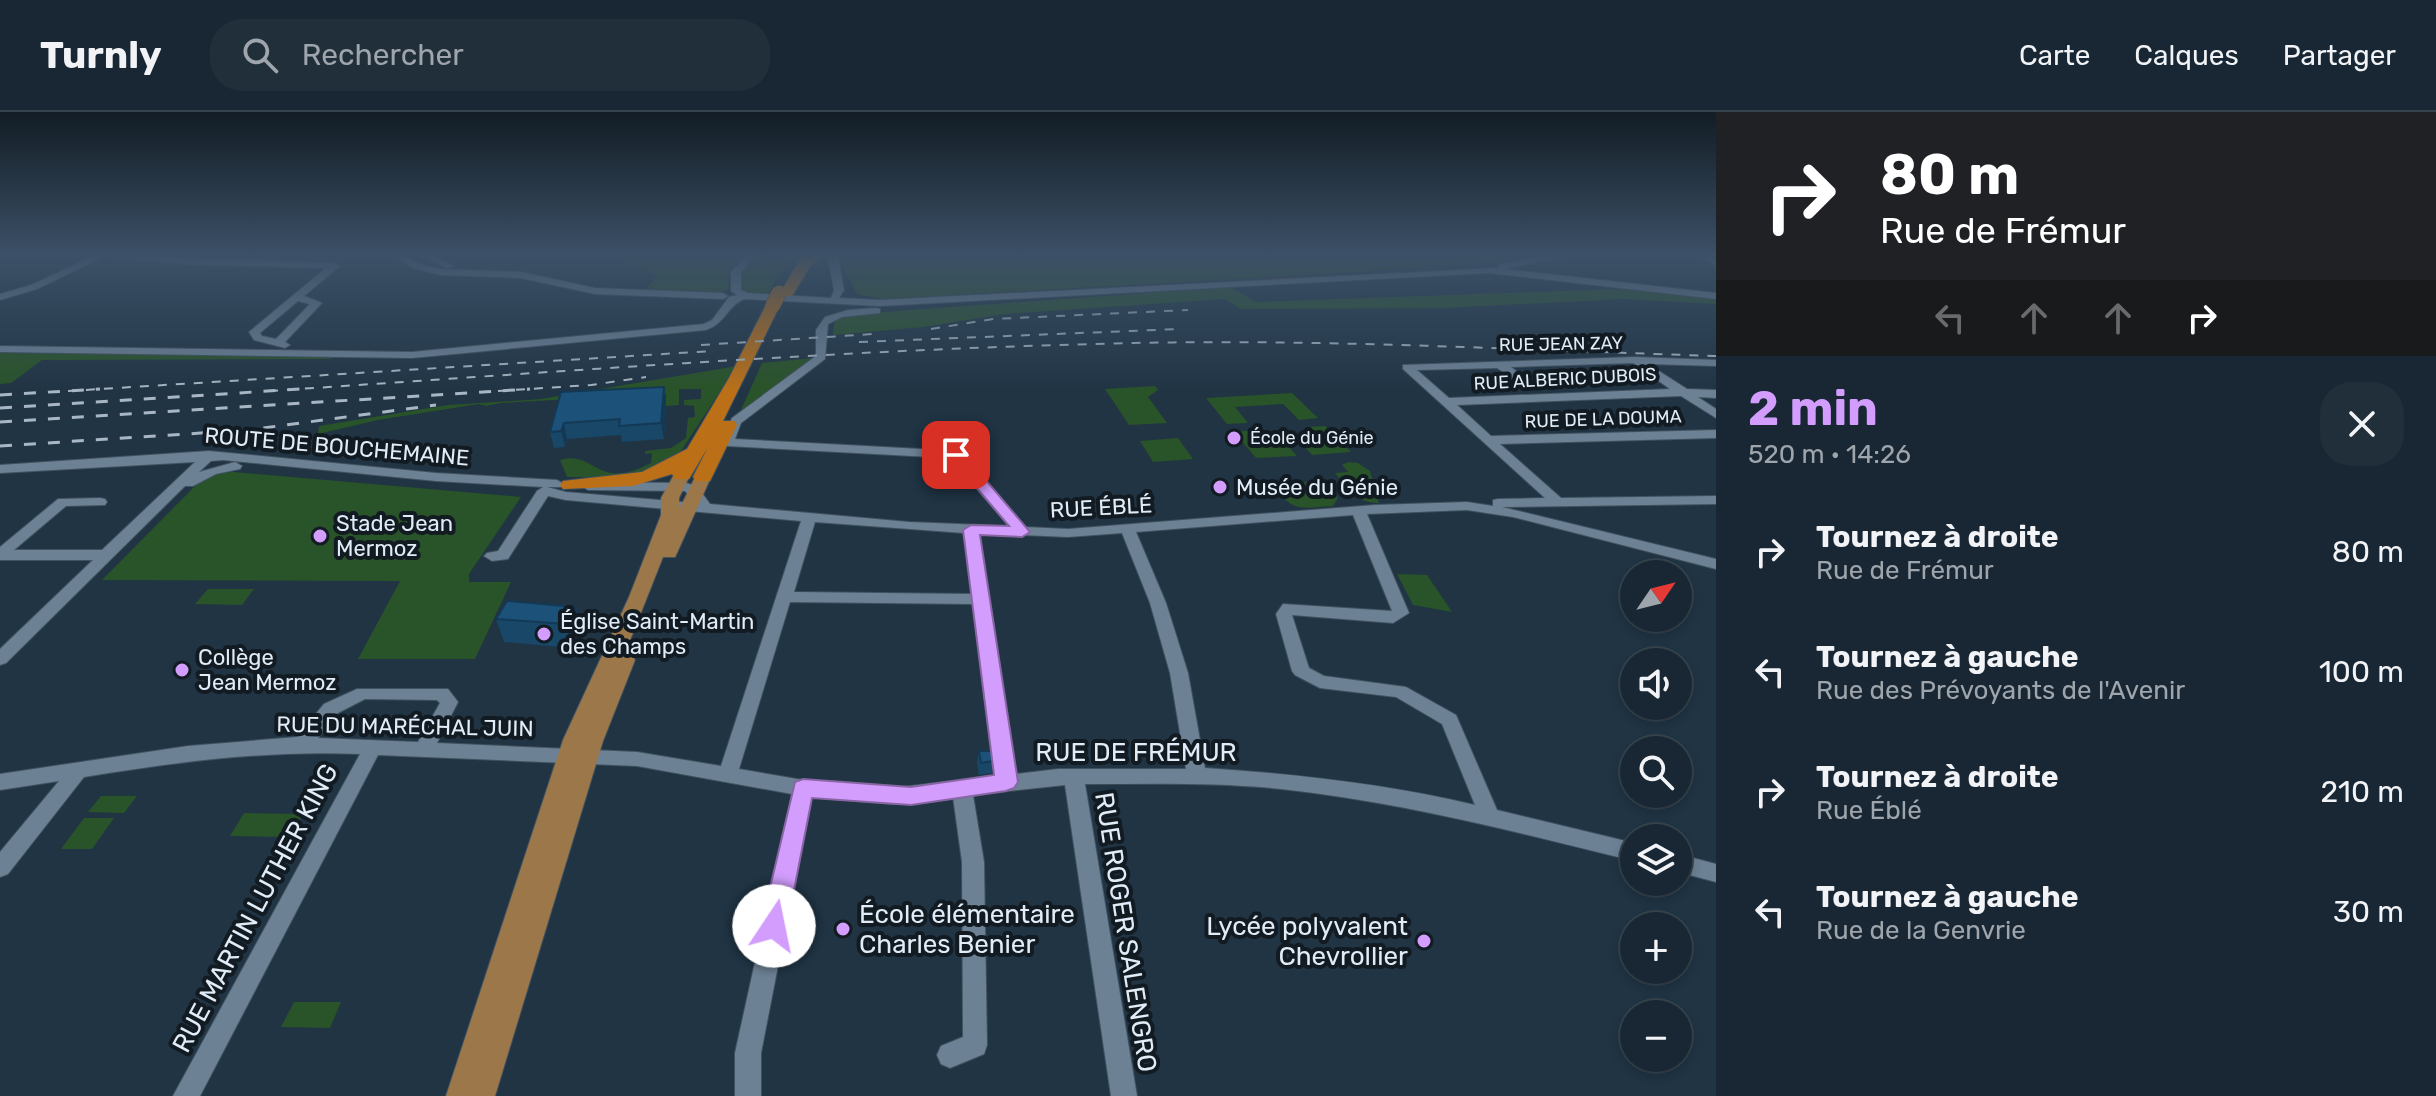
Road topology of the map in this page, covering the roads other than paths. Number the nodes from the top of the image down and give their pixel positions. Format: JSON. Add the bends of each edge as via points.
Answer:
{"nodes":[{"id":1,"x":291,"y":301,"type":"edge"},
{"id":2,"x":310,"y":301,"type":"edge"},
{"id":3,"x":730,"y":301,"type":"edge"},
{"id":4,"x":782,"y":301,"type":"edge"},
{"id":5,"x":782,"y":301,"type":"edge"},
{"id":6,"x":878,"y":301,"type":"edge"},
{"id":7,"x":919,"y":301,"type":"edge"},
{"id":8,"x":973,"y":301,"type":"edge"},
{"id":9,"x":278,"y":343,"type":"junction"},
{"id":10,"x":342,"y":346,"type":"dead end"},
{"id":11,"x":0,"y":349,"type":"edge"},
{"id":12,"x":1635,"y":360,"type":"junction"},
{"id":13,"x":1498,"y":363,"type":"junction"},
{"id":14,"x":1716,"y":363,"type":"edge"},
{"id":15,"x":1526,"y":384,"type":"dead end"},
{"id":16,"x":1684,"y":392,"type":"junction"},
{"id":17,"x":1716,"y":394,"type":"edge"},
{"id":18,"x":1448,"y":402,"type":"junction"},
{"id":19,"x":1716,"y":414,"type":"edge"},
{"id":20,"x":1716,"y":434,"type":"edge"},
{"id":21,"x":1491,"y":440,"type":"junction"},
{"id":22,"x":727,"y":442,"type":"junction"},
{"id":23,"x":698,"y":448,"type":"junction"},
{"id":24,"x":204,"y":460,"type":"junction"},
{"id":25,"x":166,"y":466,"type":"junction"},
{"id":26,"x":235,"y":466,"type":"junction"},
{"id":27,"x":0,"y":469,"type":"edge"},
{"id":28,"x":0,"y":477,"type":"edge"},
{"id":29,"x":180,"y":482,"type":"junction"},
{"id":30,"x":570,"y":485,"type":"junction"},
{"id":31,"x":544,"y":491,"type":"junction"},
{"id":32,"x":681,"y":497,"type":"junction"},
{"id":33,"x":1714,"y":501,"type":"edge"},
{"id":34,"x":100,"y":502,"type":"dead end"},
{"id":35,"x":1558,"y":503,"type":"junction"},
{"id":36,"x":1502,"y":508,"type":"junction"},
{"id":37,"x":1358,"y":510,"type":"junction"},
{"id":38,"x":809,"y":518,"type":"junction"},
{"id":39,"x":143,"y":519,"type":"junction"},
{"id":40,"x":1128,"y":529,"type":"junction"},
{"id":41,"x":971,"y":530,"type":"junction"},
{"id":42,"x":1022,"y":532,"type":"junction"},
{"id":43,"x":0,"y":555,"type":"edge"},
{"id":44,"x":107,"y":555,"type":"junction"},
{"id":45,"x":492,"y":556,"type":"dead end"},
{"id":46,"x":1716,"y":564,"type":"edge"},
{"id":47,"x":785,"y":597,"type":"junction"},
{"id":48,"x":980,"y":599,"type":"junction"},
{"id":49,"x":0,"y":659,"type":"edge"},
{"id":50,"x":302,"y":744,"type":"junction"},
{"id":51,"x":373,"y":747,"type":"junction"},
{"id":52,"x":424,"y":749,"type":"junction"},
{"id":53,"x":579,"y":755,"type":"junction"},
{"id":54,"x":80,"y":768,"type":"junction"},
{"id":55,"x":728,"y":775,"type":"junction"},
{"id":56,"x":1197,"y":776,"type":"junction"},
{"id":57,"x":1074,"y":777,"type":"junction"},
{"id":58,"x":0,"y":782,"type":"edge"},
{"id":59,"x":1006,"y":782,"type":"junction"},
{"id":60,"x":803,"y":788,"type":"junction"},
{"id":61,"x":962,"y":789,"type":"junction"},
{"id":62,"x":1489,"y":816,"type":"junction"},
{"id":63,"x":1620,"y":849,"type":"edge"},
{"id":64,"x":1692,"y":867,"type":"edge"},
{"id":65,"x":0,"y":868,"type":"edge"},
{"id":66,"x":1716,"y":873,"type":"edge"},
{"id":67,"x":950,"y":1055,"type":"dead end"},
{"id":68,"x":186,"y":1096,"type":"edge"},
{"id":69,"x":462,"y":1096,"type":"edge"},
{"id":70,"x":479,"y":1096,"type":"edge"},
{"id":71,"x":748,"y":1096,"type":"edge"},
{"id":72,"x":1124,"y":1096,"type":"edge"}],
"edges":[{"from":1,"to":9,"type":"street","via":[[254,332]]},
{"from":2,"to":9,"type":"street","via":[[317,303]]},
{"from":3,"to":11,"type":"street","via":[[716,322],[702,328],[453,353]]},
{"from":4,"to":23,"type":"highway"},
{"from":5,"to":32,"type":"highway"},
{"from":6,"to":7,"type":"street"},
{"from":8,"to":22,"type":"street","via":[[828,320],[822,327],[821,357],[736,421]]},
{"from":9,"to":10,"type":"street"},
{"from":12,"to":13,"type":"street","name":"RUE JEAN ZAY"},
{"from":12,"to":14,"type":"street","name":"RUE JEAN ZAY"},
{"from":12,"to":16,"type":"street"},
{"from":13,"to":15,"type":"street"},
{"from":13,"to":18,"type":"street","name":"RUE JEAN ZAY","via":[[1407,367]]},
{"from":16,"to":17,"type":"street","name":"RUE ALBERIC DUBOIS"},
{"from":16,"to":18,"type":"street","name":"RUE ALBERIC DUBOIS"},
{"from":16,"to":19,"type":"street"},
{"from":18,"to":21,"type":"street"},
{"from":20,"to":21,"type":"street","name":"RUE DE LA DOUMA"},
{"from":21,"to":35,"type":"street"},
{"from":22,"to":32,"type":"street","via":[[718,460]]},
{"from":22,"to":42,"type":"street","via":[[954,454]]},
{"from":23,"to":30,"type":"highway","via":[[648,479]]},
{"from":23,"to":32,"type":"highway"},
{"from":24,"to":25,"type":"street","name":"ROUTE DE BOUCHEMAINE"},
{"from":24,"to":26,"type":"street","name":"ROUTE DE BOUCHEMAINE"},
{"from":24,"to":27,"type":"street","name":"ROUTE DE BOUCHEMAINE"},
{"from":24,"to":29,"type":"street"},
{"from":24,"to":30,"type":"street","name":"ROUTE DE BOUCHEMAINE"},
{"from":25,"to":28,"type":"street","name":"ROUTE DE BOUCHEMAINE"},
{"from":25,"to":29,"type":"street"},
{"from":26,"to":31,"type":"street","name":"ROUTE DE BOUCHEMAINE"},
{"from":26,"to":39,"type":"street","via":[[193,479]]},
{"from":29,"to":39,"type":"street"},
{"from":30,"to":32,"type":"street","name":"ROUTE DE BOUCHEMAINE","via":[[640,488]]},
{"from":31,"to":32,"type":"street","name":"ROUTE DE BOUCHEMAINE","via":[[566,496]]},
{"from":31,"to":45,"type":"street","via":[[503,556]]},
{"from":32,"to":38,"type":"street","name":"RUE ÉBLÉ","via":[[712,510]]},
{"from":32,"to":53,"type":"main road"},
{"from":33,"to":35,"type":"street","name":"RUE ÉBLÉ"},
{"from":34,"to":43,"type":"street","via":[[63,502]]},
{"from":35,"to":36,"type":"street","name":"RUE ÉBLÉ"},
{"from":36,"to":37,"type":"street","name":"RUE ÉBLÉ"},
{"from":36,"to":46,"type":"street"},
{"from":37,"to":40,"type":"street","name":"RUE ÉBLÉ"},
{"from":37,"to":62,"type":"street","via":[[1401,613],[1393,618],[1289,608],[1284,614],[1301,671],[1320,682],[1400,691],[1450,720]]},
{"from":38,"to":41,"type":"street","name":"RUE ÉBLÉ"},
{"from":38,"to":47,"type":"street"},
{"from":39,"to":44,"type":"street"},
{"from":40,"to":42,"type":"street","name":"RUE ÉBLÉ"},
{"from":40,"to":56,"type":"street","via":[[1179,673]]},
{"from":41,"to":42,"type":"street","name":"RUE ÉBLÉ"},
{"from":41,"to":48,"type":"street"},
{"from":43,"to":44,"type":"street"},
{"from":44,"to":49,"type":"street"},
{"from":47,"to":48,"type":"street"},
{"from":47,"to":55,"type":"street"},
{"from":48,"to":59,"type":"street"},
{"from":50,"to":51,"type":"street","name":"RUE DU MARÉCHAL JUIN"},
{"from":50,"to":52,"type":"street","via":[[330,709],[363,693],[442,694],[449,702]]},
{"from":50,"to":54,"type":"street","name":"RUE DU MARÉCHAL JUIN"},
{"from":51,"to":52,"type":"street","name":"RUE DU MARÉCHAL JUIN"},
{"from":51,"to":68,"type":"street","name":"RUE MARTIN LUTHER KING"},
{"from":52,"to":53,"type":"street","name":"RUE DU MARÉCHAL JUIN"},
{"from":53,"to":55,"type":"street","name":"RUE DE FRÉMUR","via":[[656,761]]},
{"from":53,"to":69,"type":"main road"},
{"from":53,"to":70,"type":"main road"},
{"from":54,"to":58,"type":"street","name":"RUE DU MARÉCHAL JUIN"},
{"from":54,"to":65,"type":"street"},
{"from":55,"to":60,"type":"street","name":"RUE DE FRÉMUR"},
{"from":56,"to":57,"type":"street","name":"RUE DE FRÉMUR"},
{"from":56,"to":62,"type":"street","name":"RUE DE FRÉMUR","via":[[1281,781]]},
{"from":57,"to":59,"type":"street","name":"RUE DE FRÉMUR"},
{"from":57,"to":72,"type":"street","name":"RUE ROGER SALENGRO"},
{"from":59,"to":61,"type":"street","name":"RUE DE FRÉMUR"},
{"from":60,"to":61,"type":"street","name":"RUE DE FRÉMUR","via":[[893,796]]},
{"from":60,"to":71,"type":"street","via":[[748,1053]]},
{"from":61,"to":67,"type":"street","via":[[973,862],[975,1045]]},
{"from":62,"to":63,"type":"street","name":"RUE DE FRÉMUR"},
{"from":64,"to":66,"type":"street"}]}
